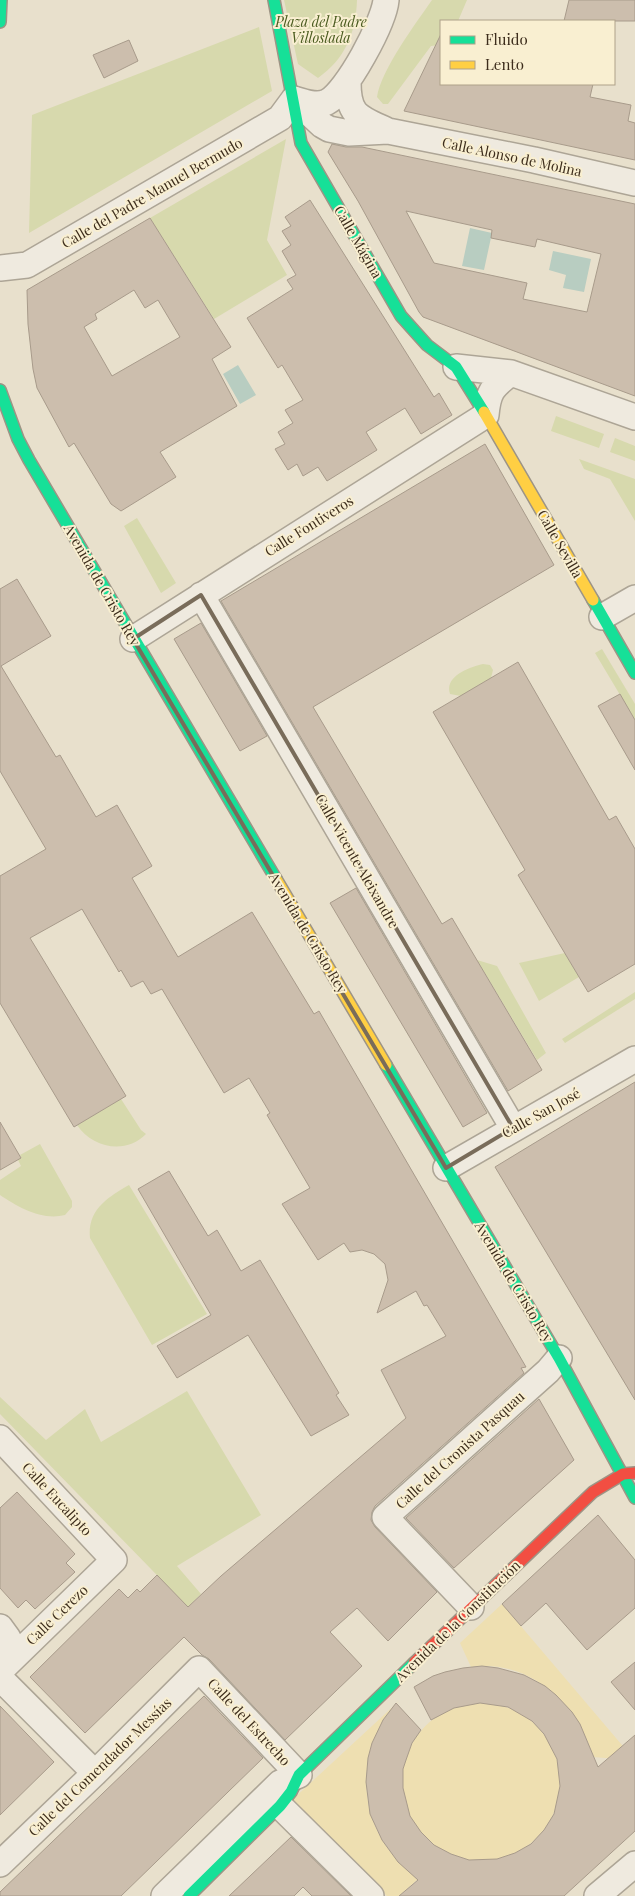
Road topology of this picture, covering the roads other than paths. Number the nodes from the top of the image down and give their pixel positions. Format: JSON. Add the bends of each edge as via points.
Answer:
{"nodes":[{"id":1,"x":1,"y":0,"type":"edge"},
{"id":2,"x":274,"y":0,"type":"edge"},
{"id":3,"x":387,"y":3,"type":"edge"},
{"id":4,"x":0,"y":22,"type":"edge"},
{"id":5,"x":348,"y":82,"type":"junction"},
{"id":6,"x":294,"y":98,"type":"junction"},
{"id":7,"x":388,"y":131,"type":"junction"},
{"id":8,"x":635,"y":183,"type":"edge"},
{"id":9,"x":0,"y":268,"type":"edge"},
{"id":10,"x":456,"y":367,"type":"junction"},
{"id":11,"x":511,"y":373,"type":"junction"},
{"id":12,"x":0,"y":390,"type":"edge"},
{"id":13,"x":486,"y":415,"type":"junction"},
{"id":14,"x":635,"y":417,"type":"edge"},
{"id":15,"x":201,"y":595,"type":"junction"},
{"id":16,"x":635,"y":598,"type":"edge"},
{"id":17,"x":602,"y":617,"type":"junction"},
{"id":18,"x":133,"y":639,"type":"junction"},
{"id":19,"x":635,"y":673,"type":"edge"},
{"id":20,"x":635,"y":1059,"type":"edge"},
{"id":21,"x":513,"y":1128,"type":"junction"},
{"id":22,"x":446,"y":1168,"type":"junction"},
{"id":23,"x":559,"y":1358,"type":"junction"},
{"id":24,"x":0,"y":1438,"type":"edge"},
{"id":25,"x":635,"y":1473,"type":"edge"},
{"id":26,"x":623,"y":1474,"type":"junction"},
{"id":27,"x":635,"y":1498,"type":"edge"},
{"id":28,"x":114,"y":1560,"type":"joint"},
{"id":29,"x":471,"y":1607,"type":"junction"},
{"id":30,"x":0,"y":1626,"type":"edge"},
{"id":31,"x":199,"y":1669,"type":"joint"},
{"id":32,"x":3,"y":1670,"type":"edge"},
{"id":33,"x":95,"y":1774,"type":"junction"},
{"id":34,"x":299,"y":1775,"type":"junction"},
{"id":35,"x":280,"y":1806,"type":"junction"},
{"id":36,"x":0,"y":1864,"type":"edge"},
{"id":37,"x":635,"y":1864,"type":"edge"},
{"id":38,"x":603,"y":1894,"type":"edge"},
{"id":39,"x":164,"y":1896,"type":"edge"},
{"id":40,"x":188,"y":1896,"type":"edge"},
{"id":41,"x":372,"y":1896,"type":"edge"}],
"edges":[{"from":1,"to":4,"type":"street"},
{"from":2,"to":6,"type":"street"},
{"from":3,"to":5,"type":"street"},
{"from":5,"to":6,"type":"street","via":[[327,102],[312,104]]},
{"from":5,"to":7,"type":"street","name":"Calle Alonso de Molina","via":[[351,106],[359,118]]},
{"from":6,"to":7,"type":"street","name":"Calle Alonso de Molina","via":[[329,129],[349,133]]},
{"from":6,"to":9,"type":"street","name":"Calle del Padre Manuel Bermudo","via":[[280,118],[36,261],[27,266]]},
{"from":6,"to":10,"type":"street","name":"Calle Mágina","via":[[301,143],[401,316],[427,345]]},
{"from":7,"to":8,"type":"street","name":"Calle Alonso de Molina"},
{"from":10,"to":11,"type":"street"},
{"from":10,"to":13,"type":"street","name":"Calle Sevilla"},
{"from":11,"to":13,"type":"street","via":[[490,392]]},
{"from":11,"to":14,"type":"street"},
{"from":12,"to":18,"type":"street","name":"Avenida de Cristo Rey","via":[[29,460]]},
{"from":13,"to":15,"type":"street","name":"Calle Fontiveros"},
{"from":13,"to":17,"type":"street","name":"Calle Sevilla"},
{"from":15,"to":18,"type":"street","name":"Calle Fontiveros"},
{"from":15,"to":21,"type":"street","name":"Calle Vicente Aleixandre"},
{"from":16,"to":17,"type":"street"},
{"from":17,"to":19,"type":"street","name":"Calle Sevilla"},
{"from":18,"to":22,"type":"street","name":"Avenida de Cristo Rey"},
{"from":20,"to":21,"type":"street","name":"Calle San José"},
{"from":21,"to":22,"type":"street","name":"Calle San José"},
{"from":22,"to":23,"type":"street","name":"Avenida de Cristo Rey"},
{"from":23,"to":26,"type":"street","name":"Avenida de Cristo Rey"},
{"from":23,"to":29,"type":"street","name":"Calle del Cronista Pasquau","via":[[385,1517]]},
{"from":24,"to":28,"type":"street","name":"Calle Eucalipto"},
{"from":25,"to":26,"type":"street"},
{"from":26,"to":27,"type":"street","name":"Avenida de Cristo Rey"},
{"from":26,"to":29,"type":"street","name":"Avenida de la Constitución","via":[[593,1492]]},
{"from":28,"to":32,"type":"street","name":"Calle Cerezo"},
{"from":29,"to":34,"type":"street","name":"Avenida de la Constitución"},
{"from":30,"to":32,"type":"street","via":[[8,1638]]},
{"from":31,"to":33,"type":"street","name":"Calle del Comendador Messías"},
{"from":31,"to":34,"type":"street","name":"Calle del Estrecho"},
{"from":32,"to":33,"type":"street"},
{"from":33,"to":36,"type":"street","name":"Calle del Comendador Messías"},
{"from":34,"to":35,"type":"street","name":"Avenida de la Constitución"},
{"from":34,"to":39,"type":"street","name":"Avenida de la Constitución","via":[[280,1783]]},
{"from":35,"to":40,"type":"street","name":"Avenida de la Constitución"},
{"from":35,"to":41,"type":"street"},
{"from":37,"to":38,"type":"street"}]}
